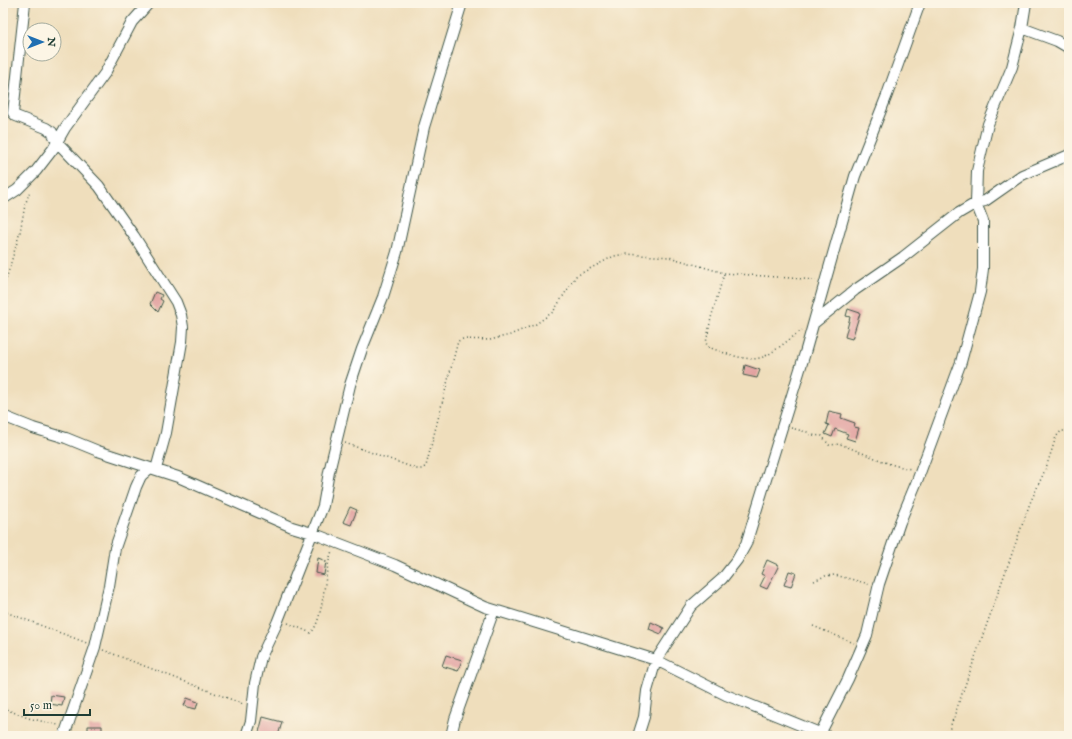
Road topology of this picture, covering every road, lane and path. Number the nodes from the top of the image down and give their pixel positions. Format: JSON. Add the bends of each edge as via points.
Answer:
{"nodes":[{"id":1,"x":25,"y":3,"type":"edge"},
{"id":2,"x":149,"y":3,"type":"edge"},
{"id":3,"x":462,"y":3,"type":"edge"},
{"id":4,"x":920,"y":3,"type":"edge"},
{"id":5,"x":1026,"y":3,"type":"edge"},
{"id":6,"x":1022,"y":28,"type":"junction"},
{"id":7,"x":1069,"y":48,"type":"edge"},
{"id":8,"x":57,"y":142,"type":"junction"},
{"id":9,"x":1069,"y":155,"type":"edge"},
{"id":10,"x":33,"y":185,"type":"dead end"},
{"id":11,"x":3,"y":199,"type":"edge"},
{"id":12,"x":976,"y":203,"type":"junction"},
{"id":13,"x":724,"y":273,"type":"junction"},
{"id":14,"x":826,"y":281,"type":"junction"},
{"id":15,"x":3,"y":290,"type":"edge"},
{"id":16,"x":814,"y":323,"type":"junction"},
{"id":17,"x":3,"y":416,"type":"edge"},
{"id":18,"x":783,"y":426,"type":"junction"},
{"id":19,"x":1069,"y":431,"type":"edge"},
{"id":20,"x":336,"y":440,"type":"junction"},
{"id":21,"x":153,"y":469,"type":"junction"},
{"id":22,"x":920,"y":472,"type":"junction"},
{"id":23,"x":312,"y":533,"type":"junction"},
{"id":24,"x":335,"y":542,"type":"junction"},
{"id":25,"x":814,"y":581,"type":"dead end"},
{"id":26,"x":879,"y":584,"type":"junction"},
{"id":27,"x":494,"y":610,"type":"junction"},
{"id":28,"x":3,"y":611,"type":"edge"},
{"id":29,"x":278,"y":620,"type":"junction"},
{"id":30,"x":813,"y":626,"type":"dead end"},
{"id":31,"x":95,"y":647,"type":"junction"},
{"id":32,"x":861,"y":650,"type":"junction"},
{"id":33,"x":656,"y":660,"type":"junction"},
{"id":34,"x":3,"y":708,"type":"edge"},
{"id":35,"x":252,"y":709,"type":"junction"},
{"id":36,"x":66,"y":732,"type":"edge"},
{"id":37,"x":822,"y":735,"type":"edge"},
{"id":38,"x":246,"y":736,"type":"edge"},
{"id":39,"x":451,"y":736,"type":"edge"},
{"id":40,"x":638,"y":736,"type":"edge"},
{"id":41,"x":947,"y":736,"type":"edge"}],
"edges":[{"from":1,"to":8,"type":"street","via":[[12,110],[16,116],[52,132]]},
{"from":2,"to":8,"type":"street","via":[[132,22],[104,73]]},
{"from":3,"to":20,"type":"street","via":[[424,127],[397,252],[350,385]]},
{"from":4,"to":14,"type":"street","via":[[855,176]]},
{"from":5,"to":6,"type":"street"},
{"from":6,"to":7,"type":"street"},
{"from":6,"to":12,"type":"street","via":[[1012,67],[988,124],[982,146],[977,171]]},
{"from":8,"to":11,"type":"street","via":[[36,171],[17,190]]},
{"from":8,"to":21,"type":"street","via":[[99,186],[134,236],[182,315],[180,356],[166,433]]},
{"from":9,"to":12,"type":"street","via":[[1022,175],[985,201]]},
{"from":10,"to":15,"type":"path"},
{"from":12,"to":16,"type":"street","via":[[866,281]]},
{"from":12,"to":22,"type":"street","via":[[983,230],[980,292],[961,362]]},
{"from":13,"to":14,"type":"path"},
{"from":13,"to":16,"type":"path","via":[[711,318],[706,343],[708,347],[742,357],[762,358]]},
{"from":13,"to":20,"type":"path","via":[[669,256],[614,256],[576,276],[554,312],[536,324],[490,340],[458,341],[426,466],[422,469]]},
{"from":14,"to":16,"type":"street"},
{"from":16,"to":18,"type":"street"},
{"from":17,"to":21,"type":"street"},
{"from":18,"to":22,"type":"path","via":[[810,435],[822,436],[829,445],[840,444],[890,464]]},
{"from":18,"to":33,"type":"street","via":[[746,544],[722,579],[691,606]]},
{"from":19,"to":41,"type":"path","via":[[1063,430],[1058,433],[1052,444],[1046,468],[1030,503]]},
{"from":20,"to":23,"type":"street","via":[[323,506]]},
{"from":21,"to":23,"type":"street"},
{"from":21,"to":31,"type":"street","via":[[141,476],[115,548]]},
{"from":22,"to":26,"type":"street"},
{"from":23,"to":24,"type":"street"},
{"from":23,"to":29,"type":"street"},
{"from":24,"to":27,"type":"street","via":[[395,565]]},
{"from":24,"to":29,"type":"path","via":[[327,562],[320,614],[314,630],[307,633]]},
{"from":25,"to":26,"type":"path","via":[[835,575]]},
{"from":26,"to":32,"type":"street","via":[[871,622]]},
{"from":27,"to":33,"type":"street"},
{"from":27,"to":39,"type":"street"},
{"from":28,"to":31,"type":"path"},
{"from":29,"to":35,"type":"street","via":[[261,657]]},
{"from":30,"to":32,"type":"path","via":[[854,643]]},
{"from":31,"to":35,"type":"path","via":[[202,687]]},
{"from":31,"to":36,"type":"street"},
{"from":32,"to":37,"type":"street"},
{"from":33,"to":37,"type":"street","via":[[726,695]]},
{"from":33,"to":40,"type":"street"},
{"from":34,"to":36,"type":"path"},
{"from":35,"to":38,"type":"street"}]}
